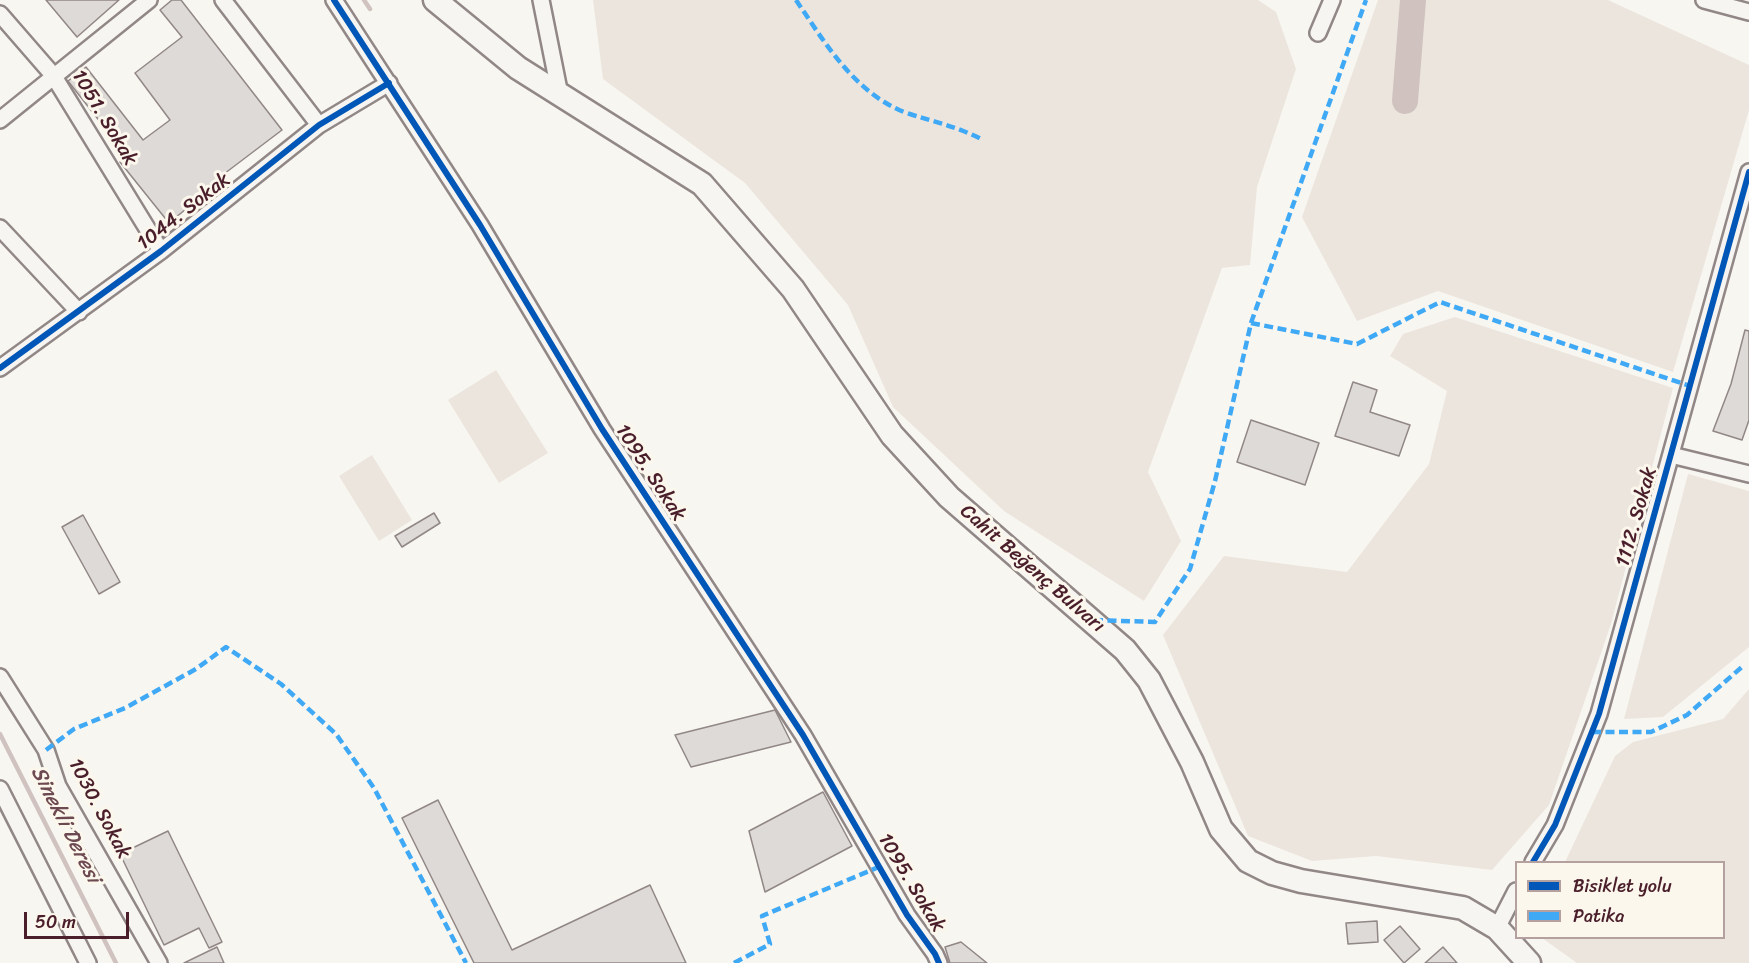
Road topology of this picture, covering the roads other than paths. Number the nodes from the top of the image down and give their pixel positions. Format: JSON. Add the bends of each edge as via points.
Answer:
{"nodes":[{"id":1,"x":149,"y":0,"type":"edge"},
{"id":2,"x":223,"y":0,"type":"edge"},
{"id":3,"x":334,"y":0,"type":"edge"},
{"id":4,"x":435,"y":0,"type":"edge"},
{"id":5,"x":454,"y":0,"type":"edge"},
{"id":6,"x":541,"y":0,"type":"edge"},
{"id":7,"x":1332,"y":0,"type":"edge"},
{"id":8,"x":1704,"y":0,"type":"edge"},
{"id":9,"x":1749,"y":12,"type":"edge"},
{"id":10,"x":0,"y":14,"type":"edge"},
{"id":11,"x":1318,"y":33,"type":"dead end"},
{"id":12,"x":53,"y":75,"type":"junction"},
{"id":13,"x":389,"y":83,"type":"junction"},
{"id":14,"x":560,"y":95,"type":"junction"},
{"id":15,"x":0,"y":120,"type":"edge"},
{"id":16,"x":319,"y":125,"type":"junction"},
{"id":17,"x":1749,"y":172,"type":"edge"},
{"id":18,"x":0,"y":228,"type":"edge"},
{"id":19,"x":161,"y":251,"type":"junction"},
{"id":20,"x":79,"y":312,"type":"junction"},
{"id":21,"x":0,"y":368,"type":"edge"},
{"id":22,"x":1671,"y":455,"type":"junction"},
{"id":23,"x":1749,"y":474,"type":"edge"},
{"id":24,"x":0,"y":677,"type":"edge"},
{"id":25,"x":0,"y":789,"type":"edge"},
{"id":26,"x":1534,"y":861,"type":"edge"},
{"id":27,"x":1515,"y":893,"type":"edge"},
{"id":28,"x":1497,"y":928,"type":"junction"},
{"id":29,"x":88,"y":963,"type":"edge"},
{"id":30,"x":159,"y":963,"type":"edge"},
{"id":31,"x":939,"y":963,"type":"edge"},
{"id":32,"x":1529,"y":963,"type":"edge"}],
"edges":[{"from":1,"to":12,"type":"street"},
{"from":2,"to":16,"type":"street"},
{"from":3,"to":13,"type":"street","name":"1095. Sokak"},
{"from":4,"to":14,"type":"main road","name":"Cahit Beğenç Bulvarı","via":[[518,68]]},
{"from":5,"to":14,"type":"main road","name":"Cahit Beğenç Bulvarı"},
{"from":6,"to":14,"type":"street"},
{"from":7,"to":11,"type":"street"},
{"from":8,"to":9,"type":"street"},
{"from":10,"to":12,"type":"street","name":"1051. Sokak"},
{"from":12,"to":15,"type":"street"},
{"from":12,"to":19,"type":"street","name":"1051. Sokak"},
{"from":13,"to":16,"type":"street","name":"1044. Sokak"},
{"from":13,"to":31,"type":"street","name":"1095. Sokak","via":[[480,225],[602,429],[803,735]]},
{"from":14,"to":28,"type":"main road","name":"Cahit Beğenç Bulvarı","via":[[702,184],[792,289],[892,435],[949,497],[1125,650],[1155,691],[1221,829],[1248,861],[1301,881],[1463,908]]},
{"from":16,"to":19,"type":"street","name":"1044. Sokak"},
{"from":17,"to":22,"type":"street","name":"1112. Sokak"},
{"from":18,"to":20,"type":"street"},
{"from":19,"to":20,"type":"street","name":"1044. Sokak"},
{"from":20,"to":21,"type":"street","name":"1044. Sokak"},
{"from":22,"to":23,"type":"street"},
{"from":22,"to":26,"type":"street","name":"1112. Sokak","via":[[1599,714],[1555,825]]},
{"from":24,"to":30,"type":"street","name":"1030. Sokak","via":[[46,750],[58,786]]},
{"from":25,"to":29,"type":"street"},
{"from":27,"to":28,"type":"street"},
{"from":28,"to":32,"type":"main road","name":"Cahit Beğenç Bulvarı"}]}
